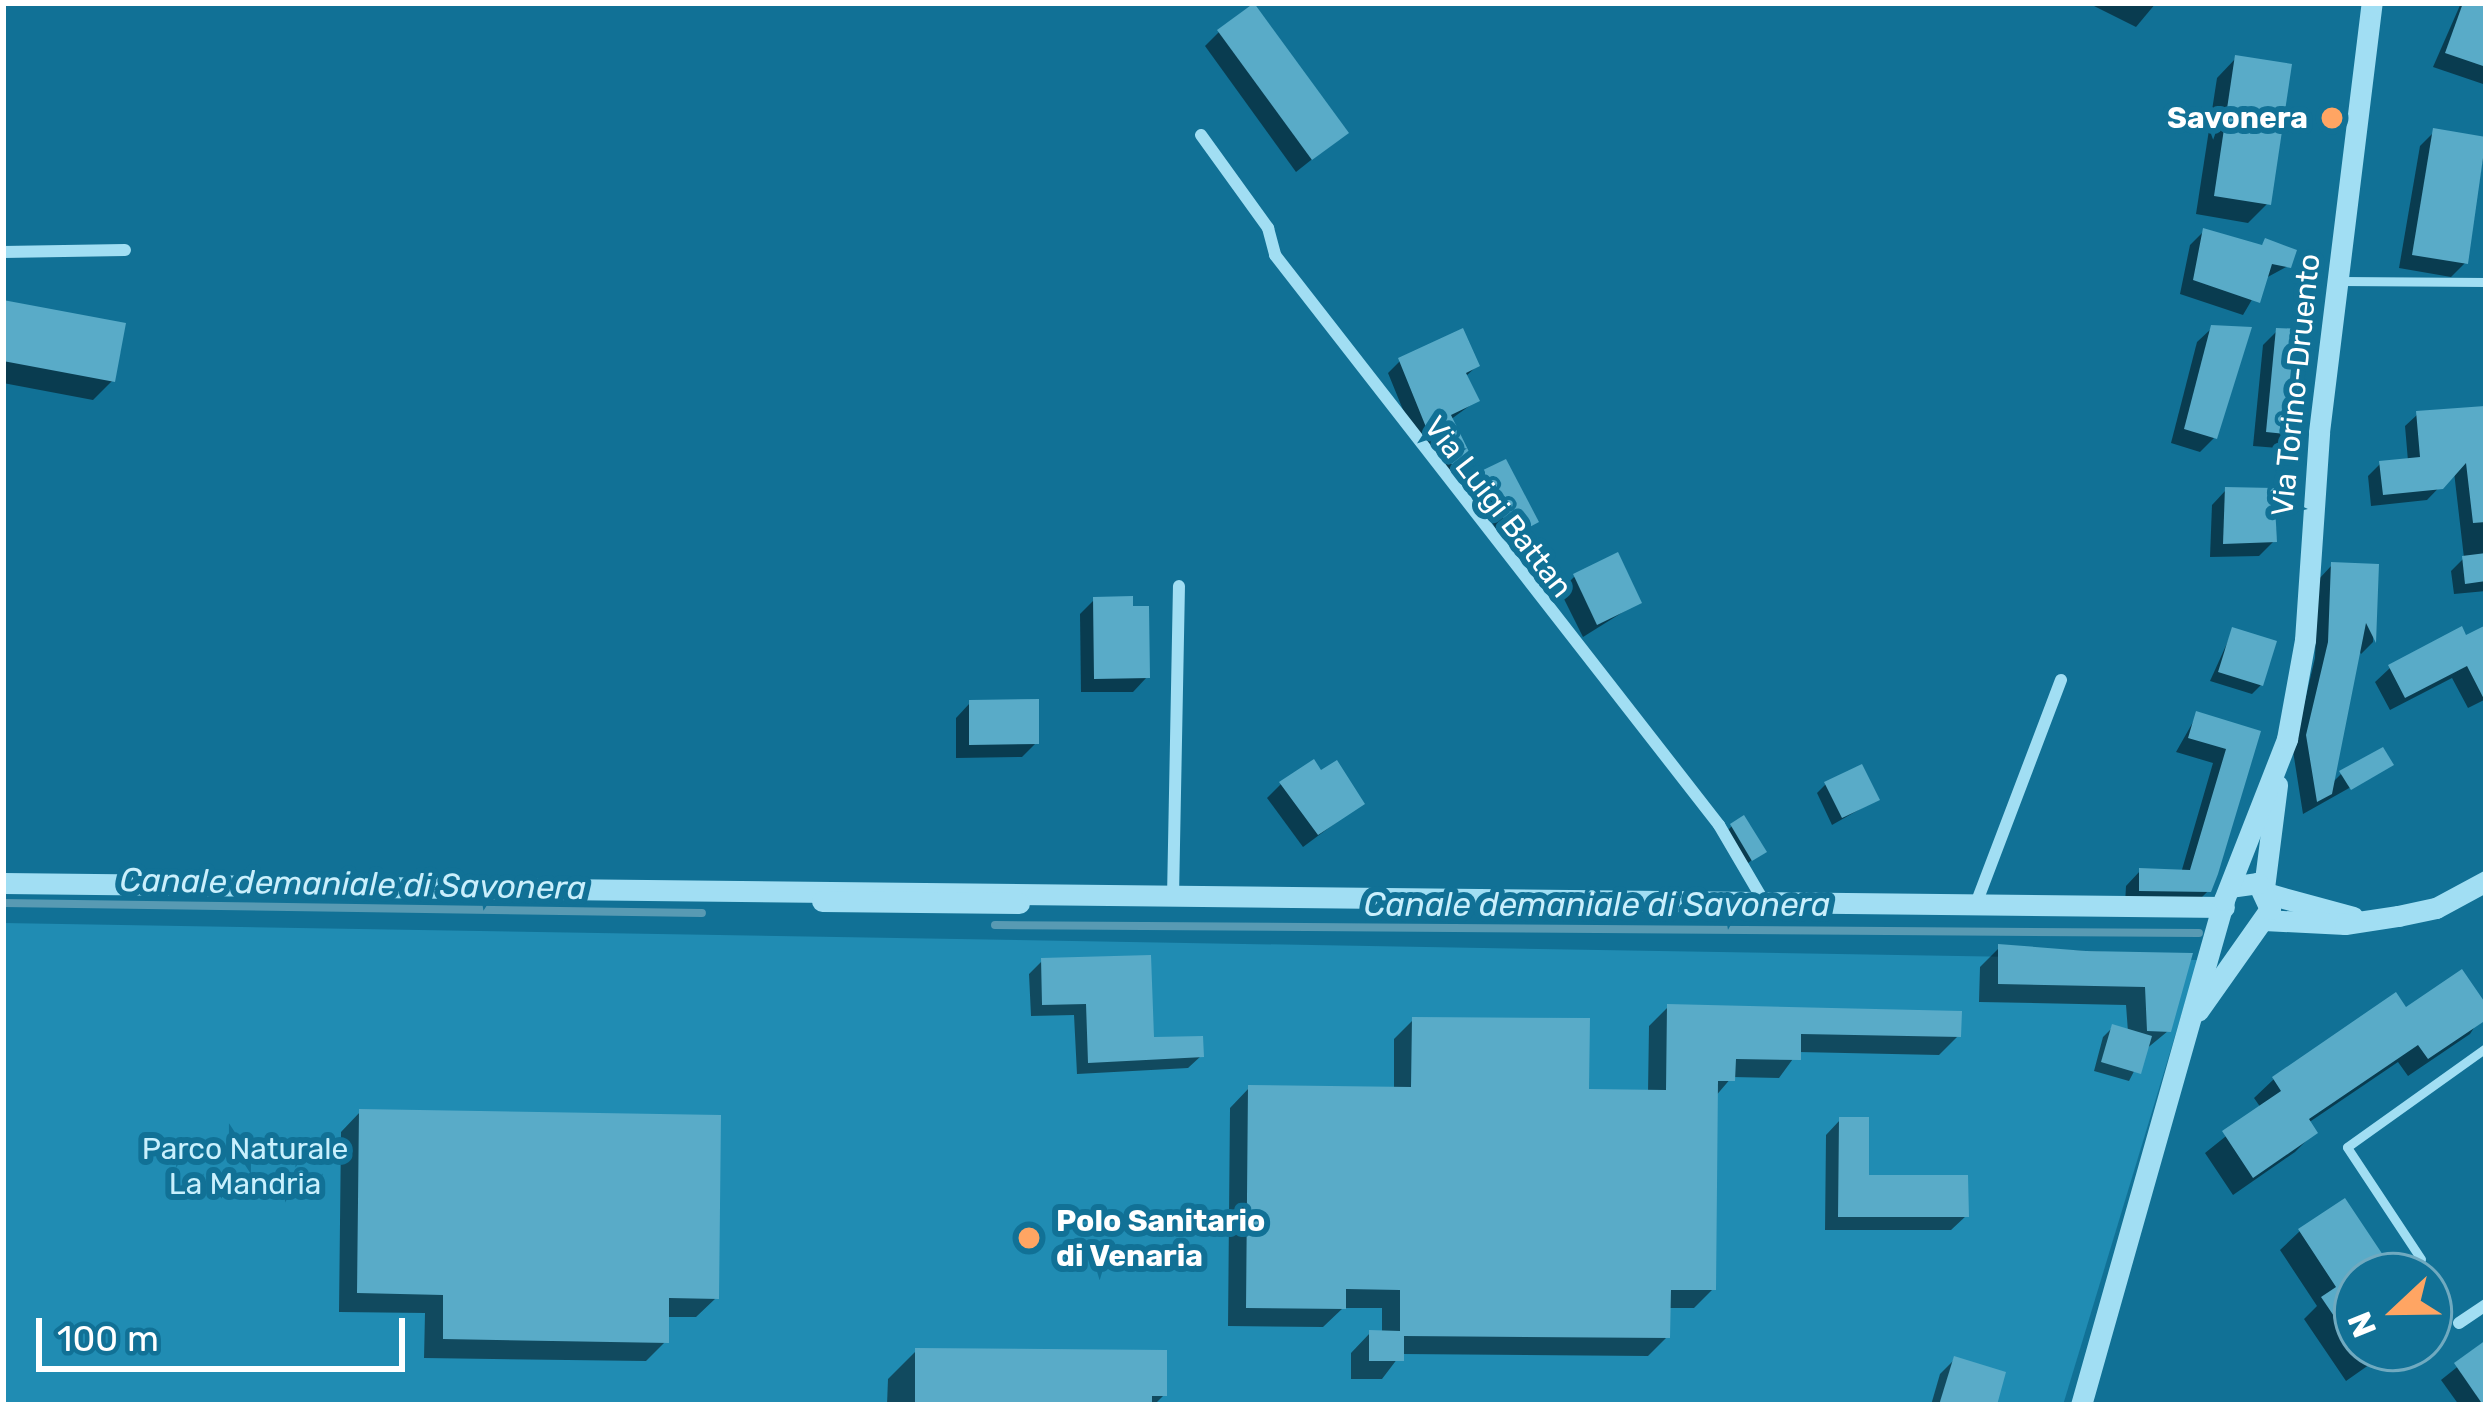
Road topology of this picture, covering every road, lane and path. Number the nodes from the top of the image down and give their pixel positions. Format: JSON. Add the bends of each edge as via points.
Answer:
{"nodes":[{"id":1,"x":2372,"y":3,"type":"edge"},
{"id":2,"x":1201,"y":135,"type":"dead end"},
{"id":3,"x":125,"y":250,"type":"dead end"},
{"id":4,"x":3,"y":252,"type":"edge"},
{"id":5,"x":2336,"y":280,"type":"junction"},
{"id":6,"x":2486,"y":282,"type":"edge"},
{"id":7,"x":1179,"y":586,"type":"dead end"},
{"id":8,"x":2061,"y":680,"type":"dead end"},
{"id":9,"x":2278,"y":773,"type":"junction"},
{"id":10,"x":2486,"y":881,"type":"edge"},
{"id":11,"x":3,"y":883,"type":"edge"},
{"id":12,"x":2266,"y":891,"type":"junction"},
{"id":13,"x":2227,"y":897,"type":"junction"},
{"id":14,"x":1173,"y":899,"type":"junction"},
{"id":15,"x":1766,"y":906,"type":"junction"},
{"id":16,"x":1965,"y":910,"type":"junction"},
{"id":17,"x":2354,"y":917,"type":"junction"},
{"id":18,"x":2259,"y":923,"type":"junction"},
{"id":19,"x":2198,"y":1011,"type":"junction"},
{"id":20,"x":2486,"y":1048,"type":"edge"},
{"id":21,"x":2416,"y":1252,"type":"edge"},
{"id":22,"x":2486,"y":1305,"type":"edge"},
{"id":23,"x":2459,"y":1323,"type":"dead end"},
{"id":24,"x":2081,"y":1405,"type":"edge"}],
"edges":[{"from":1,"to":5,"type":"street","name":"Via Torino-Druento"},
{"from":2,"to":15,"type":"street","name":"Via Luigi Battan","via":[[1268,228],[1275,255],[1719,826]]},
{"from":3,"to":4,"type":"street"},
{"from":5,"to":6,"type":"lane"},
{"from":5,"to":9,"type":"street","name":"Via Torino-Druento","via":[[2305,640]]},
{"from":7,"to":14,"type":"street"},
{"from":8,"to":16,"type":"street"},
{"from":9,"to":12,"type":"street","name":"Via Torino-Druento"},
{"from":9,"to":13,"type":"street","name":"Via Torino-Druento"},
{"from":10,"to":17,"type":"street","via":[[2436,908]]},
{"from":11,"to":14,"type":"street"},
{"from":12,"to":13,"type":"street","via":[[2244,880]]},
{"from":12,"to":17,"type":"street"},
{"from":12,"to":18,"type":"street","name":"Via Torino-Druento"},
{"from":13,"to":16,"type":"street"},
{"from":13,"to":18,"type":"street","via":[[2238,926]]},
{"from":13,"to":19,"type":"street","name":"Via Torino-Druento"},
{"from":14,"to":15,"type":"street"},
{"from":15,"to":16,"type":"street"},
{"from":17,"to":18,"type":"street","via":[[2345,924]]},
{"from":18,"to":19,"type":"street","name":"Via Torino-Druento"},
{"from":19,"to":24,"type":"street","name":"Via Torino-Druento"},
{"from":20,"to":21,"type":"lane","via":[[2347,1147]]},
{"from":22,"to":23,"type":"street"}]}
